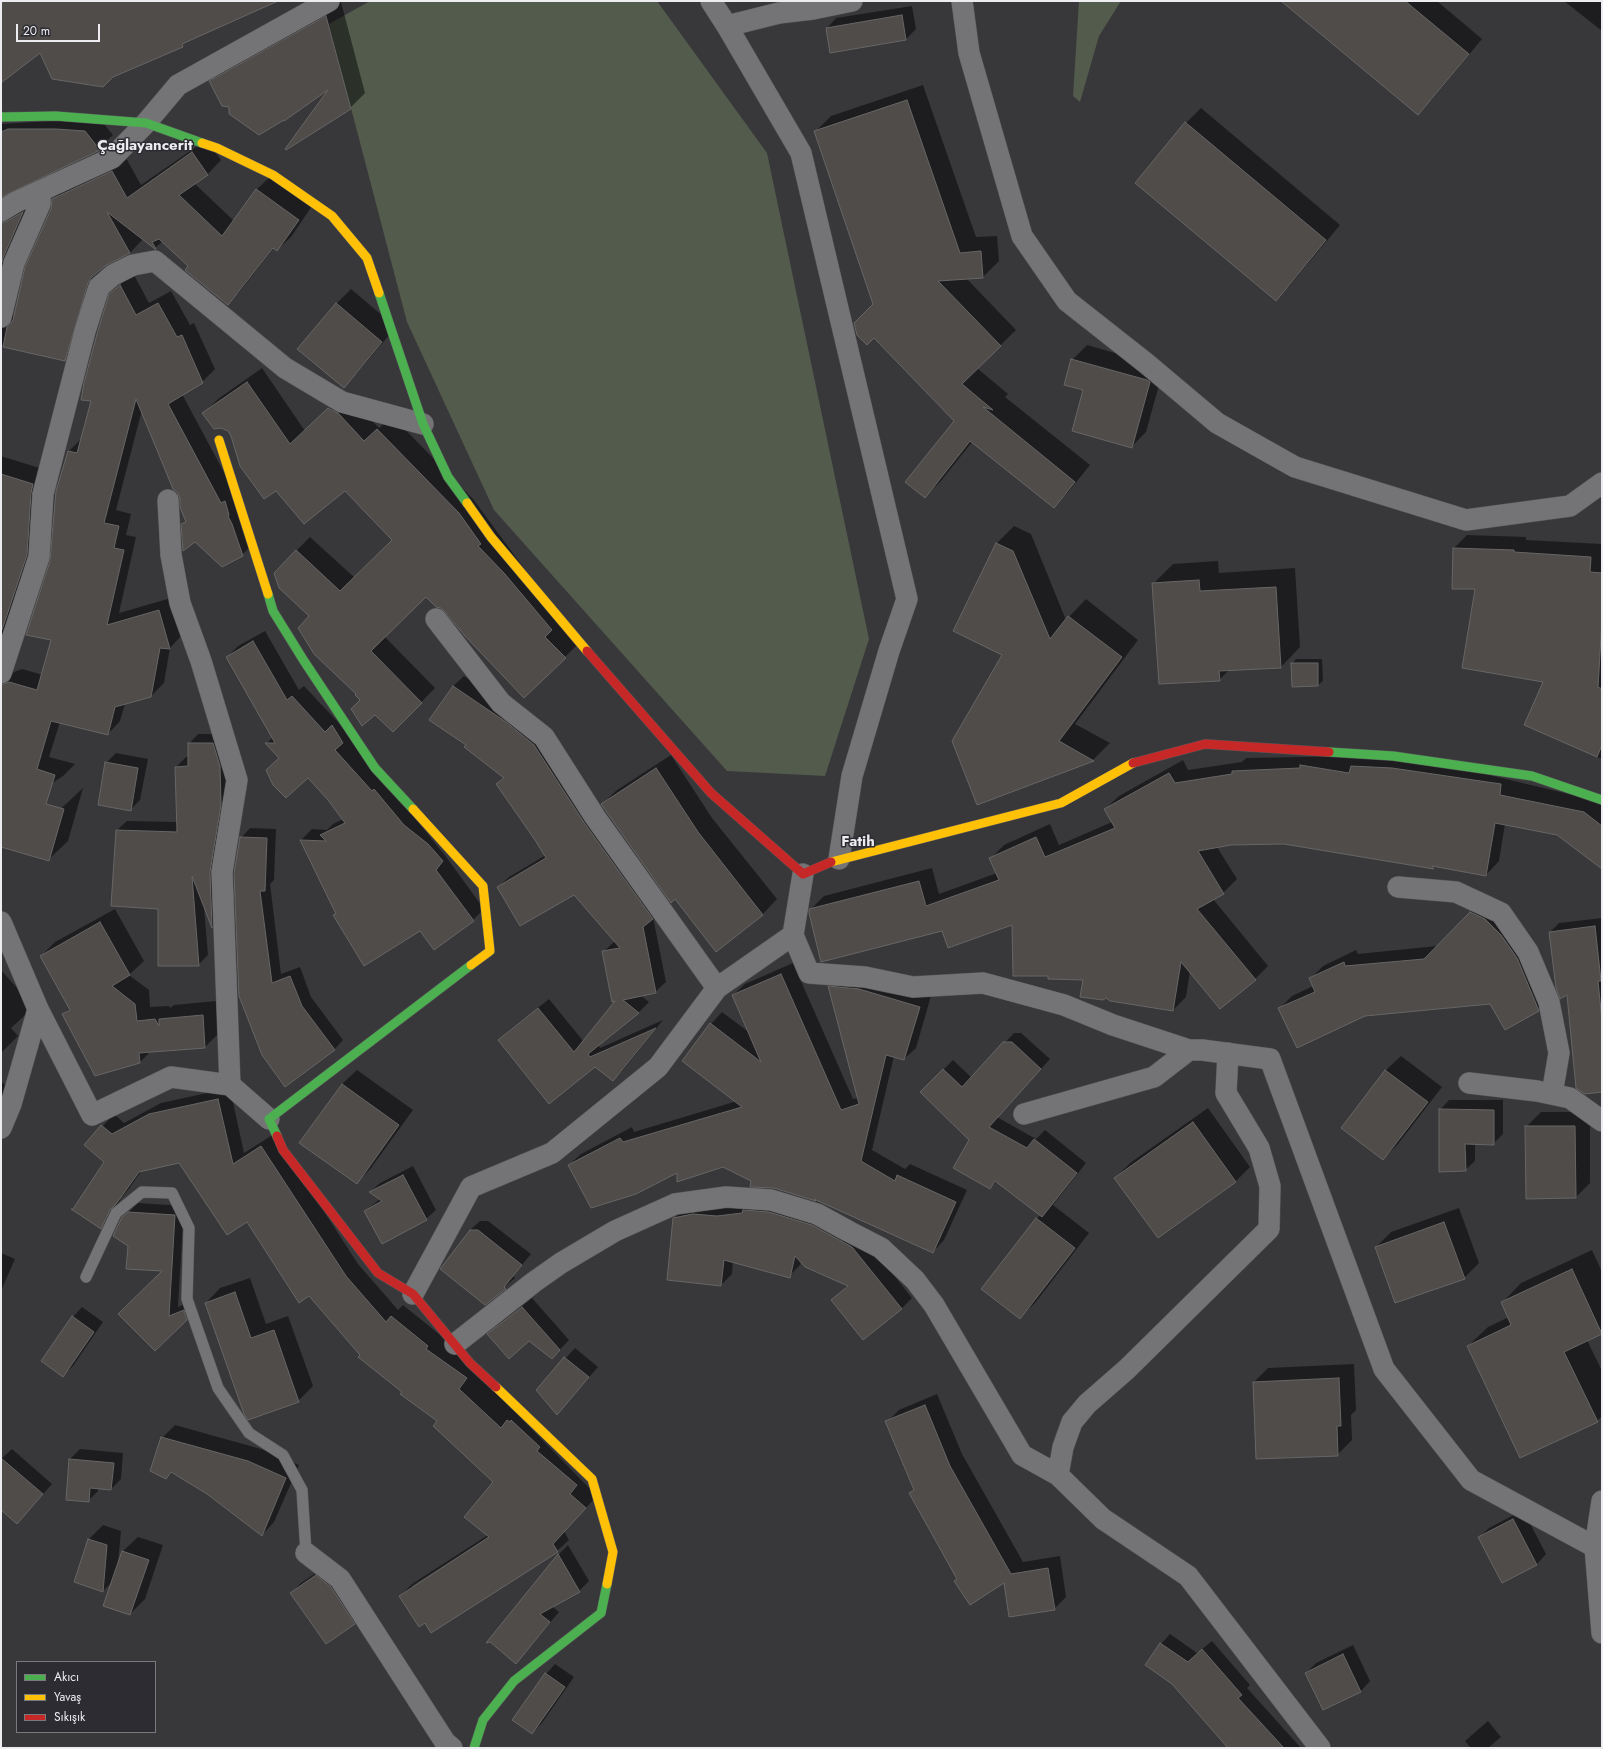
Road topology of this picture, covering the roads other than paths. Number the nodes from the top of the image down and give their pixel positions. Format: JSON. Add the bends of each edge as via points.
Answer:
{"nodes":[{"id":1,"x":329,"y":1,"type":"edge"},
{"id":2,"x":711,"y":1,"type":"edge"},
{"id":3,"x":852,"y":1,"type":"edge"},
{"id":4,"x":962,"y":1,"type":"edge"},
{"id":5,"x":727,"y":26,"type":"junction"},
{"id":6,"x":1,"y":117,"type":"edge"},
{"id":7,"x":146,"y":123,"type":"junction"},
{"id":8,"x":40,"y":191,"type":"junction"},
{"id":9,"x":1,"y":211,"type":"edge"},
{"id":10,"x":1,"y":317,"type":"edge"},
{"id":11,"x":423,"y":424,"type":"junction"},
{"id":12,"x":219,"y":440,"type":"dead end"},
{"id":13,"x":1602,"y":483,"type":"edge"},
{"id":14,"x":168,"y":500,"type":"dead end"},
{"id":15,"x":436,"y":619,"type":"dead end"},
{"id":16,"x":1,"y":673,"type":"edge"},
{"id":17,"x":1602,"y":800,"type":"edge"},
{"id":18,"x":839,"y":859,"type":"junction"},
{"id":19,"x":803,"y":874,"type":"junction"},
{"id":20,"x":1398,"y":887,"type":"dead end"},
{"id":21,"x":1,"y":922,"type":"edge"},
{"id":22,"x":793,"y":935,"type":"junction"},
{"id":23,"x":717,"y":988,"type":"junction"},
{"id":24,"x":38,"y":1009,"type":"junction"},
{"id":25,"x":1189,"y":1050,"type":"junction"},
{"id":26,"x":1228,"y":1054,"type":"junction"},
{"id":27,"x":1469,"y":1082,"type":"dead end"},
{"id":28,"x":230,"y":1085,"type":"junction"},
{"id":29,"x":1552,"y":1094,"type":"junction"},
{"id":30,"x":6,"y":1097,"type":"edge"},
{"id":31,"x":1024,"y":1114,"type":"dead end"},
{"id":32,"x":269,"y":1119,"type":"junction"},
{"id":33,"x":1602,"y":1121,"type":"edge"},
{"id":34,"x":1,"y":1128,"type":"edge"},
{"id":35,"x":86,"y":1277,"type":"dead end"},
{"id":36,"x":413,"y":1294,"type":"junction"},
{"id":37,"x":455,"y":1344,"type":"junction"},
{"id":38,"x":1058,"y":1475,"type":"junction"},
{"id":39,"x":1602,"y":1501,"type":"edge"},
{"id":40,"x":1595,"y":1547,"type":"junction"},
{"id":41,"x":306,"y":1553,"type":"joint"},
{"id":42,"x":1602,"y":1633,"type":"edge"},
{"id":43,"x":452,"y":1748,"type":"edge"},
{"id":44,"x":474,"y":1748,"type":"edge"},
{"id":45,"x":1320,"y":1748,"type":"edge"}],
"edges":[{"from":1,"to":7,"type":"street","via":[[178,85]]},
{"from":2,"to":5,"type":"street"},
{"from":3,"to":5,"type":"street","via":[[813,10],[779,13]]},
{"from":4,"to":13,"type":"street","via":[[969,53],[1022,236],[1067,301],[1217,423],[1295,467],[1466,520],[1570,506]]},
{"from":5,"to":18,"type":"street","via":[[801,153],[907,599],[852,776]]},
{"from":6,"to":7,"type":"main road","via":[[56,116]]},
{"from":7,"to":8,"type":"street","via":[[112,158]]},
{"from":7,"to":11,"type":"main road","via":[[217,148],[273,175],[332,216],[367,258]]},
{"from":8,"to":9,"type":"street"},
{"from":8,"to":10,"type":"street","via":[[40,204],[14,263]]},
{"from":11,"to":16,"type":"street","via":[[342,402],[285,368],[155,261],[134,265],[113,275],[98,287],[85,331],[43,494],[39,557]]},
{"from":11,"to":19,"type":"main road","via":[[448,477],[491,537],[543,600],[711,793]]},
{"from":12,"to":32,"type":"main road","via":[[274,610],[304,661],[375,768],[483,886],[490,951]]},
{"from":14,"to":28,"type":"street","via":[[171,555],[180,603],[201,661],[237,780],[222,872]]},
{"from":15,"to":23,"type":"street","via":[[501,703],[544,738],[596,817]]},
{"from":17,"to":18,"type":"main road","via":[[1524,774],[1393,756],[1205,744],[1137,761],[1060,804]]},
{"from":18,"to":19,"type":"main road"},
{"from":19,"to":22,"type":"street"},
{"from":20,"to":29,"type":"street","via":[[1456,892],[1501,913],[1528,952],[1548,1002],[1559,1053]]},
{"from":21,"to":24,"type":"street"},
{"from":22,"to":23,"type":"street"},
{"from":22,"to":25,"type":"street","via":[[810,973],[865,977],[913,987],[983,983],[1064,1005],[1113,1025]]},
{"from":23,"to":36,"type":"street","via":[[658,1067],[552,1154],[471,1187]]},
{"from":24,"to":28,"type":"street","via":[[92,1115],[171,1077]]},
{"from":24,"to":30,"type":"street"},
{"from":25,"to":26,"type":"street"},
{"from":25,"to":31,"type":"street","via":[[1154,1077]]},
{"from":26,"to":38,"type":"street","via":[[1226,1093],[1259,1148],[1270,1186],[1269,1229],[1126,1370],[1087,1404],[1072,1422],[1063,1447]]},
{"from":26,"to":40,"type":"street","via":[[1270,1058],[1384,1369],[1471,1480]]},
{"from":27,"to":29,"type":"street"},
{"from":28,"to":32,"type":"street"},
{"from":29,"to":33,"type":"street","via":[[1570,1098]]},
{"from":30,"to":34,"type":"street"},
{"from":32,"to":36,"type":"main road","via":[[283,1150],[378,1273]]},
{"from":35,"to":41,"type":"lane","via":[[116,1213],[142,1192],[172,1193],[189,1228],[187,1299],[218,1388],[249,1433],[283,1455],[302,1490]]},
{"from":36,"to":37,"type":"main road"},
{"from":37,"to":38,"type":"street","via":[[561,1263],[615,1231],[674,1204],[726,1197],[771,1200],[817,1214],[881,1248],[915,1280],[934,1306],[1022,1455]]},
{"from":37,"to":44,"type":"main road","via":[[470,1363],[592,1479],[613,1552],[601,1613],[514,1681],[483,1720]]},
{"from":38,"to":45,"type":"street","via":[[1104,1519],[1188,1576]]},
{"from":39,"to":40,"type":"street"},
{"from":40,"to":42,"type":"street"},
{"from":41,"to":43,"type":"street","via":[[340,1579],[445,1742]]}]}
